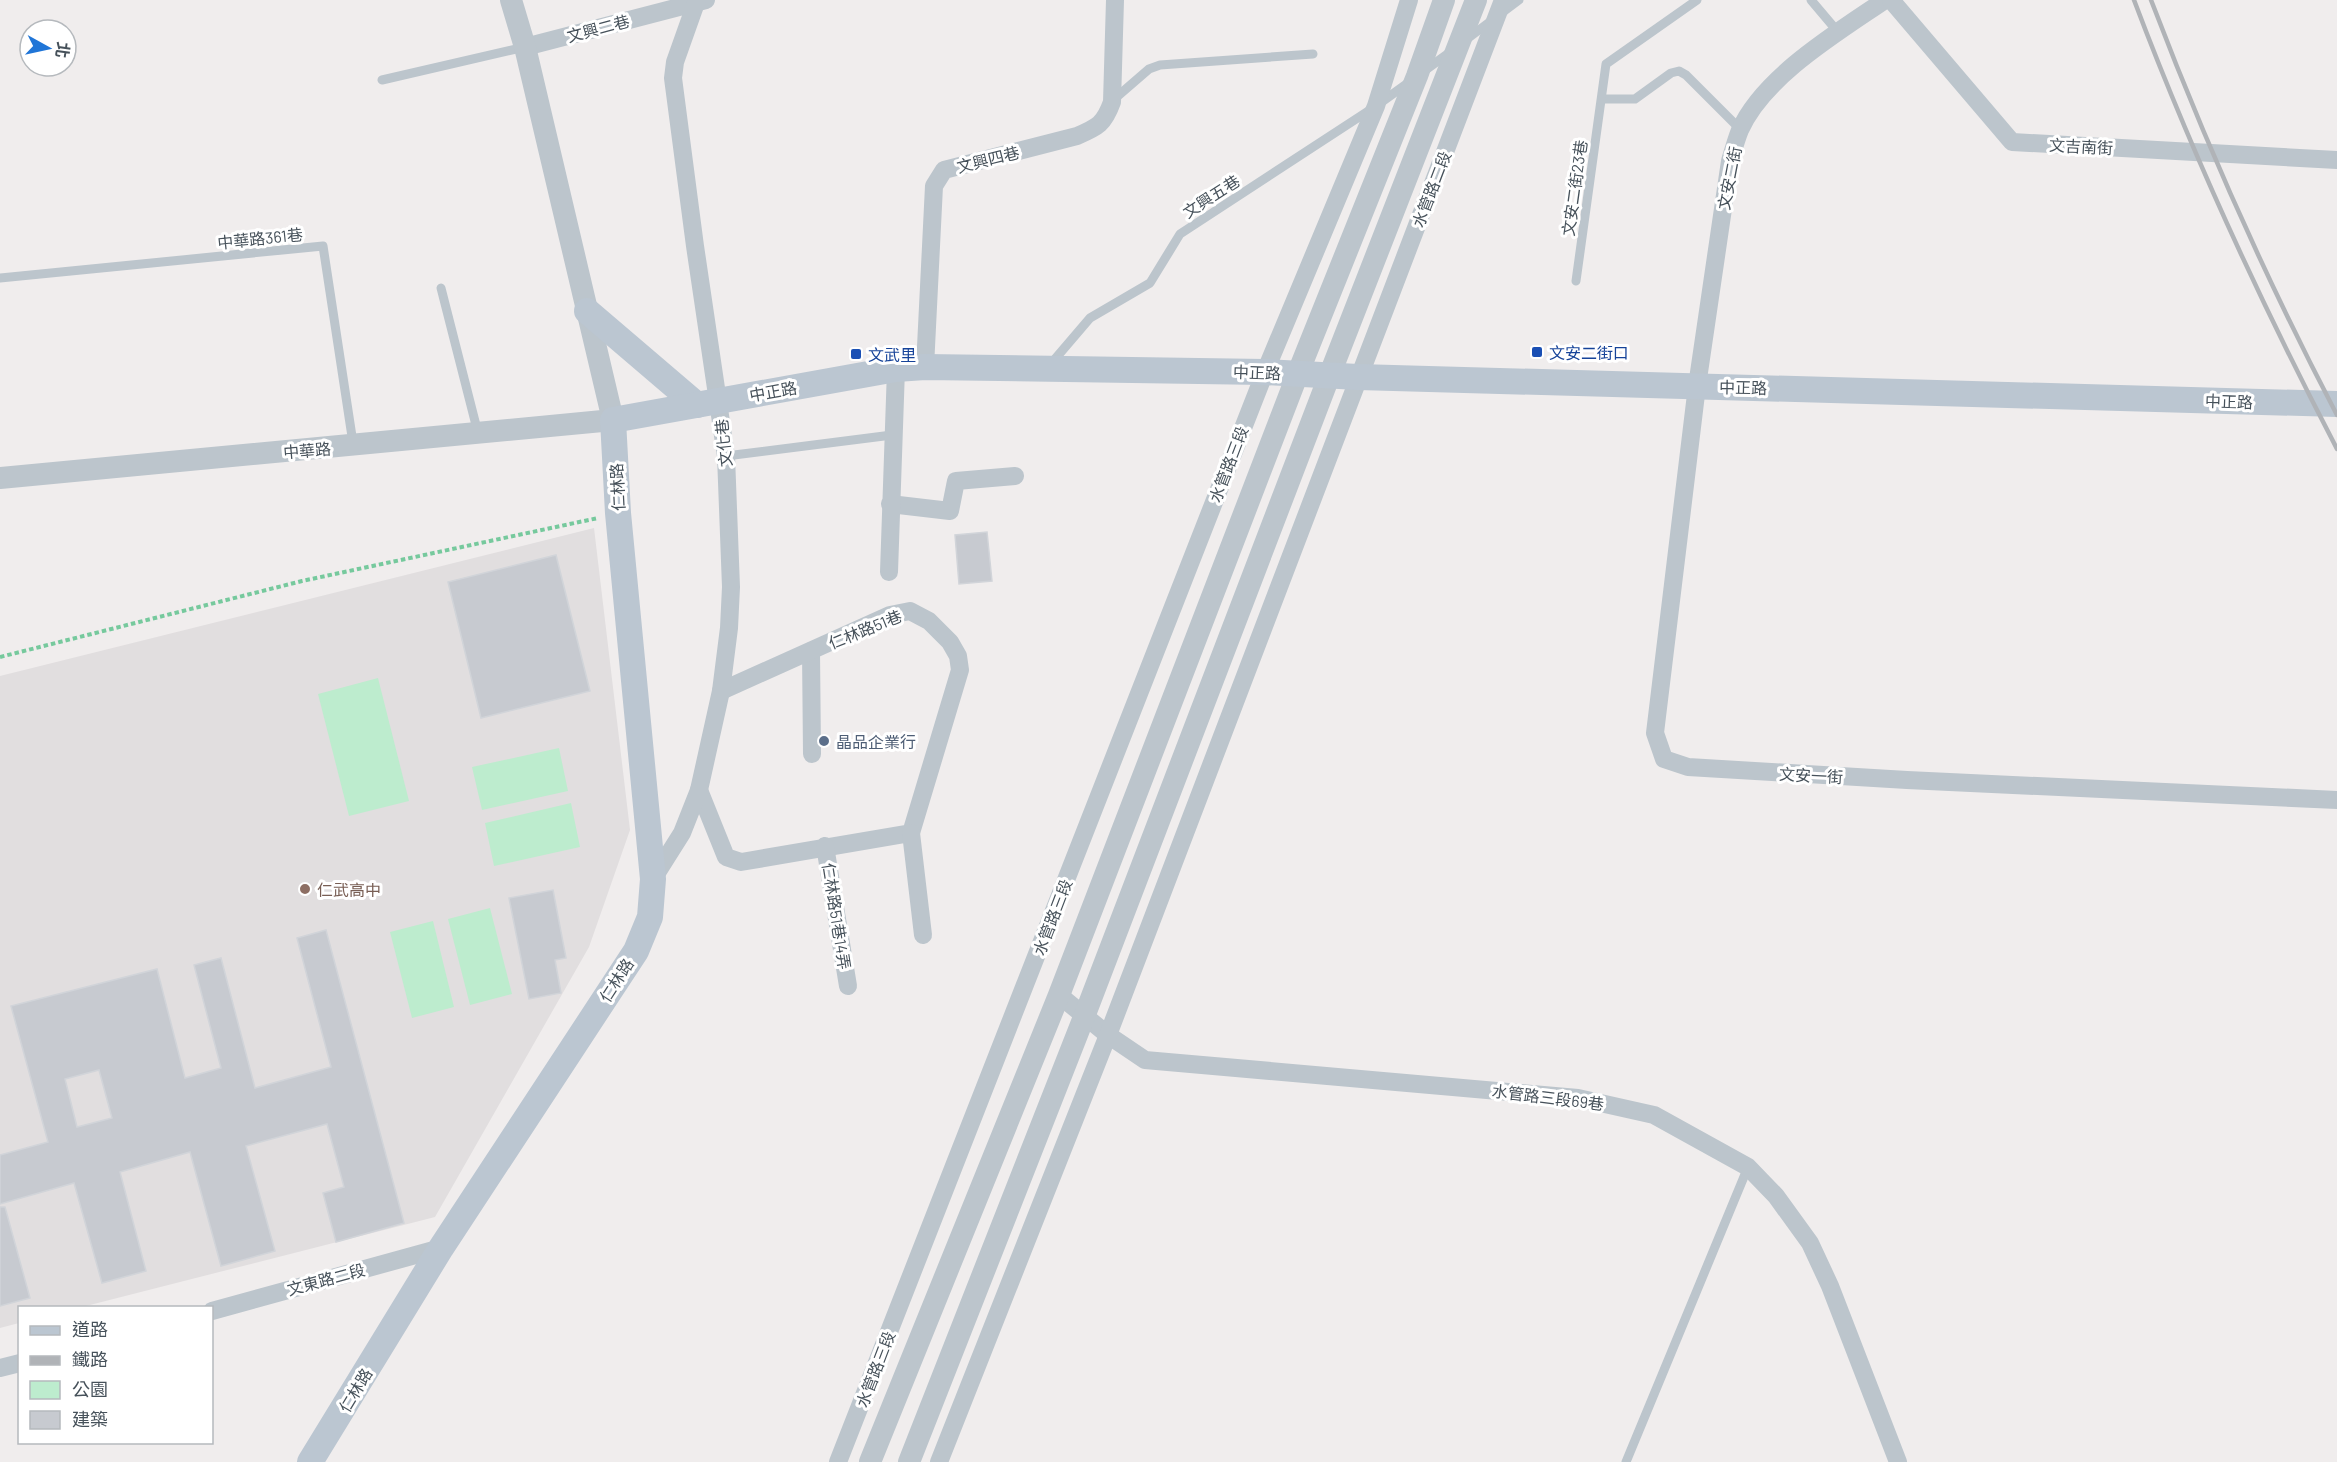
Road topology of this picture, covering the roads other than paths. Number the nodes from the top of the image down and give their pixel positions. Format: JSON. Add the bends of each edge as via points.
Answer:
{"nodes":[{"id":1,"x":511,"y":0,"type":"edge"},
{"id":2,"x":700,"y":0,"type":"edge"},
{"id":3,"x":1115,"y":0,"type":"edge"},
{"id":4,"x":1409,"y":0,"type":"edge"},
{"id":5,"x":1444,"y":0,"type":"edge"},
{"id":6,"x":1476,"y":0,"type":"edge"},
{"id":7,"x":1519,"y":0,"type":"edge"},
{"id":8,"x":1696,"y":0,"type":"edge"},
{"id":9,"x":1811,"y":0,"type":"edge"},
{"id":10,"x":1885,"y":0,"type":"edge"},
{"id":11,"x":1891,"y":0,"type":"edge"},
{"id":12,"x":1501,"y":8,"type":"edge"},
{"id":13,"x":1838,"y":32,"type":"junction"},
{"id":14,"x":1460,"y":44,"type":"junction"},
{"id":15,"x":525,"y":47,"type":"junction"},
{"id":16,"x":1313,"y":54,"type":"dead end"},
{"id":17,"x":1417,"y":76,"type":"junction"},
{"id":18,"x":382,"y":80,"type":"dead end"},
{"id":19,"x":1603,"y":99,"type":"junction"},
{"id":20,"x":1112,"y":102,"type":"junction"},
{"id":21,"x":1376,"y":106,"type":"junction"},
{"id":22,"x":1740,"y":129,"type":"junction"},
{"id":23,"x":2337,"y":160,"type":"edge"},
{"id":24,"x":0,"y":279,"type":"edge"},
{"id":25,"x":1576,"y":281,"type":"dead end"},
{"id":26,"x":441,"y":288,"type":"dead end"},
{"id":27,"x":587,"y":310,"type":"junction"},
{"id":28,"x":925,"y":367,"type":"junction"},
{"id":29,"x":1047,"y":367,"type":"junction"},
{"id":30,"x":896,"y":369,"type":"junction"},
{"id":31,"x":1264,"y":372,"type":"junction"},
{"id":32,"x":1298,"y":373,"type":"junction"},
{"id":33,"x":1330,"y":375,"type":"junction"},
{"id":34,"x":1358,"y":377,"type":"junction"},
{"id":35,"x":1697,"y":386,"type":"junction"},
{"id":36,"x":708,"y":403,"type":"junction"},
{"id":37,"x":2337,"y":404,"type":"edge"},
{"id":38,"x":614,"y":420,"type":"junction"},
{"id":39,"x":478,"y":433,"type":"junction"},
{"id":40,"x":892,"y":435,"type":"junction"},
{"id":41,"x":353,"y":446,"type":"junction"},
{"id":42,"x":726,"y":456,"type":"junction"},
{"id":43,"x":1015,"y":476,"type":"dead end"},
{"id":44,"x":0,"y":478,"type":"edge"},
{"id":45,"x":890,"y":504,"type":"junction"},
{"id":46,"x":889,"y":572,"type":"dead end"},
{"id":47,"x":811,"y":651,"type":"junction"},
{"id":48,"x":721,"y":691,"type":"junction"},
{"id":49,"x":812,"y":754,"type":"dead end"},
{"id":50,"x":699,"y":790,"type":"junction"},
{"id":51,"x":2337,"y":800,"type":"edge"},
{"id":52,"x":911,"y":833,"type":"junction"},
{"id":53,"x":825,"y":846,"type":"junction"},
{"id":54,"x":653,"y":879,"type":"junction"},
{"id":55,"x":923,"y":935,"type":"dead end"},
{"id":56,"x":848,"y":986,"type":"dead end"},
{"id":57,"x":1059,"y":995,"type":"junction"},
{"id":58,"x":1084,"y":1017,"type":"junction"},
{"id":59,"x":1108,"y":1035,"type":"junction"},
{"id":60,"x":1748,"y":1167,"type":"junction"},
{"id":61,"x":441,"y":1248,"type":"junction"},
{"id":62,"x":213,"y":1311,"type":"edge"},
{"id":63,"x":18,"y":1364,"type":"edge"},
{"id":64,"x":0,"y":1368,"type":"edge"},
{"id":65,"x":310,"y":1462,"type":"edge"},
{"id":66,"x":838,"y":1462,"type":"edge"},
{"id":67,"x":870,"y":1462,"type":"edge"},
{"id":68,"x":909,"y":1462,"type":"edge"},
{"id":69,"x":939,"y":1462,"type":"edge"},
{"id":70,"x":1626,"y":1462,"type":"edge"},
{"id":71,"x":1898,"y":1462,"type":"edge"}],
"edges":[{"from":1,"to":15,"type":"street"},
{"from":2,"to":15,"type":"street","name":"文興二巷"},
{"from":2,"to":36,"type":"street","name":"文化巷","via":[[675,62],[673,78],[695,246]]},
{"from":3,"to":20,"type":"street","name":"文興四巷"},
{"from":4,"to":21,"type":"street"},
{"from":5,"to":17,"type":"street"},
{"from":6,"to":14,"type":"street","name":"水管路二段"},
{"from":7,"to":12,"type":"lane","name":"文興五巷"},
{"from":8,"to":19,"type":"lane","name":"文安二街23巷","via":[[1606,64]]},
{"from":9,"to":13,"type":"lane"},
{"from":10,"to":13,"type":"street","name":"文安二街"},
{"from":11,"to":23,"type":"street","name":"文吉南街","via":[[2012,142]]},
{"from":12,"to":14,"type":"lane","name":"文興五巷"},
{"from":12,"to":34,"type":"street","name":"水管路二段"},
{"from":13,"to":22,"type":"street","name":"文安二街","via":[[1788,70],[1758,101]]},
{"from":14,"to":17,"type":"lane","name":"文興五巷"},
{"from":14,"to":33,"type":"street","name":"水管路二段"},
{"from":15,"to":18,"type":"lane"},
{"from":15,"to":27,"type":"street"},
{"from":16,"to":20,"type":"lane","via":[[1160,65],[1149,69]]},
{"from":17,"to":21,"type":"lane","name":"文興五巷"},
{"from":17,"to":32,"type":"street"},
{"from":19,"to":22,"type":"lane","via":[[1635,99],[1679,71]]},
{"from":19,"to":25,"type":"lane","name":"文安二街23巷"},
{"from":20,"to":28,"type":"street","name":"文興四巷","via":[[1107,116],[1096,128],[944,170],[934,186]]},
{"from":21,"to":29,"type":"lane","name":"文興五巷","via":[[1180,234],[1150,283],[1090,318]]},
{"from":21,"to":31,"type":"street"},
{"from":22,"to":35,"type":"street","name":"文安二街","via":[[1730,161]]},
{"from":24,"to":41,"type":"lane","name":"中華路361巷","via":[[324,246]]},
{"from":26,"to":39,"type":"lane"},
{"from":27,"to":36,"type":"main road"},
{"from":27,"to":38,"type":"street"},
{"from":28,"to":29,"type":"main road","name":"中正路"},
{"from":28,"to":30,"type":"main road","name":"中正路"},
{"from":29,"to":31,"type":"main road","name":"中正路"},
{"from":30,"to":36,"type":"main road","name":"中正路"},
{"from":30,"to":40,"type":"street"},
{"from":31,"to":32,"type":"main road","name":"中正路"},
{"from":31,"to":66,"type":"street","name":"水管路三段"},
{"from":32,"to":33,"type":"main road","name":"中正路"},
{"from":32,"to":57,"type":"street","name":"水管路三段"},
{"from":33,"to":34,"type":"main road","name":"中正路"},
{"from":33,"to":58,"type":"street"},
{"from":34,"to":35,"type":"main road","name":"中正路"},
{"from":34,"to":59,"type":"street"},
{"from":35,"to":37,"type":"main road","name":"中正路"},
{"from":35,"to":51,"type":"street","name":"文安一街","via":[[1655,733],[1664,759],[1711,769]]},
{"from":36,"to":38,"type":"main road","name":"中正路"},
{"from":36,"to":42,"type":"street","name":"文化巷"},
{"from":38,"to":39,"type":"street","name":"中華路"},
{"from":38,"to":54,"type":"main road","name":"仁林路","via":[[618,513]]},
{"from":39,"to":41,"type":"street","name":"中華路"},
{"from":40,"to":42,"type":"lane"},
{"from":40,"to":45,"type":"street"},
{"from":41,"to":44,"type":"street","name":"中華路"},
{"from":42,"to":48,"type":"street","name":"文化巷","via":[[731,587]]},
{"from":43,"to":45,"type":"street","via":[[956,481],[950,511]]},
{"from":45,"to":46,"type":"street"},
{"from":47,"to":48,"type":"street","name":"仁林路51巷"},
{"from":47,"to":49,"type":"street"},
{"from":47,"to":52,"type":"street","name":"仁林路51巷","via":[[890,615],[910,611],[929,621],[958,656],[960,670]]},
{"from":48,"to":50,"type":"street","name":"文化巷"},
{"from":50,"to":53,"type":"street","via":[[726,857],[733,861]]},
{"from":50,"to":54,"type":"street","name":"文化巷","via":[[682,833]]},
{"from":52,"to":53,"type":"street"},
{"from":52,"to":55,"type":"street","name":"仁林路51巷"},
{"from":53,"to":56,"type":"street","name":"仁林路51巷14弄"},
{"from":54,"to":61,"type":"main road","name":"仁林路","via":[[650,917],[636,951]]},
{"from":57,"to":58,"type":"street","name":"水管路三段69巷"},
{"from":57,"to":67,"type":"street","name":"水管路三段"},
{"from":58,"to":59,"type":"street","name":"水管路三段69巷"},
{"from":58,"to":68,"type":"street"},
{"from":59,"to":60,"type":"street","name":"水管路三段69巷","via":[[1145,1060],[1610,1104],[1654,1115]]},
{"from":59,"to":69,"type":"street"},
{"from":60,"to":70,"type":"lane"},
{"from":60,"to":71,"type":"street","name":"水管路三段69巷","via":[[1776,1196],[1810,1243]]},
{"from":61,"to":62,"type":"street","name":"文東路二段"},
{"from":61,"to":65,"type":"main road","name":"仁林路"},
{"from":63,"to":64,"type":"street"}]}
